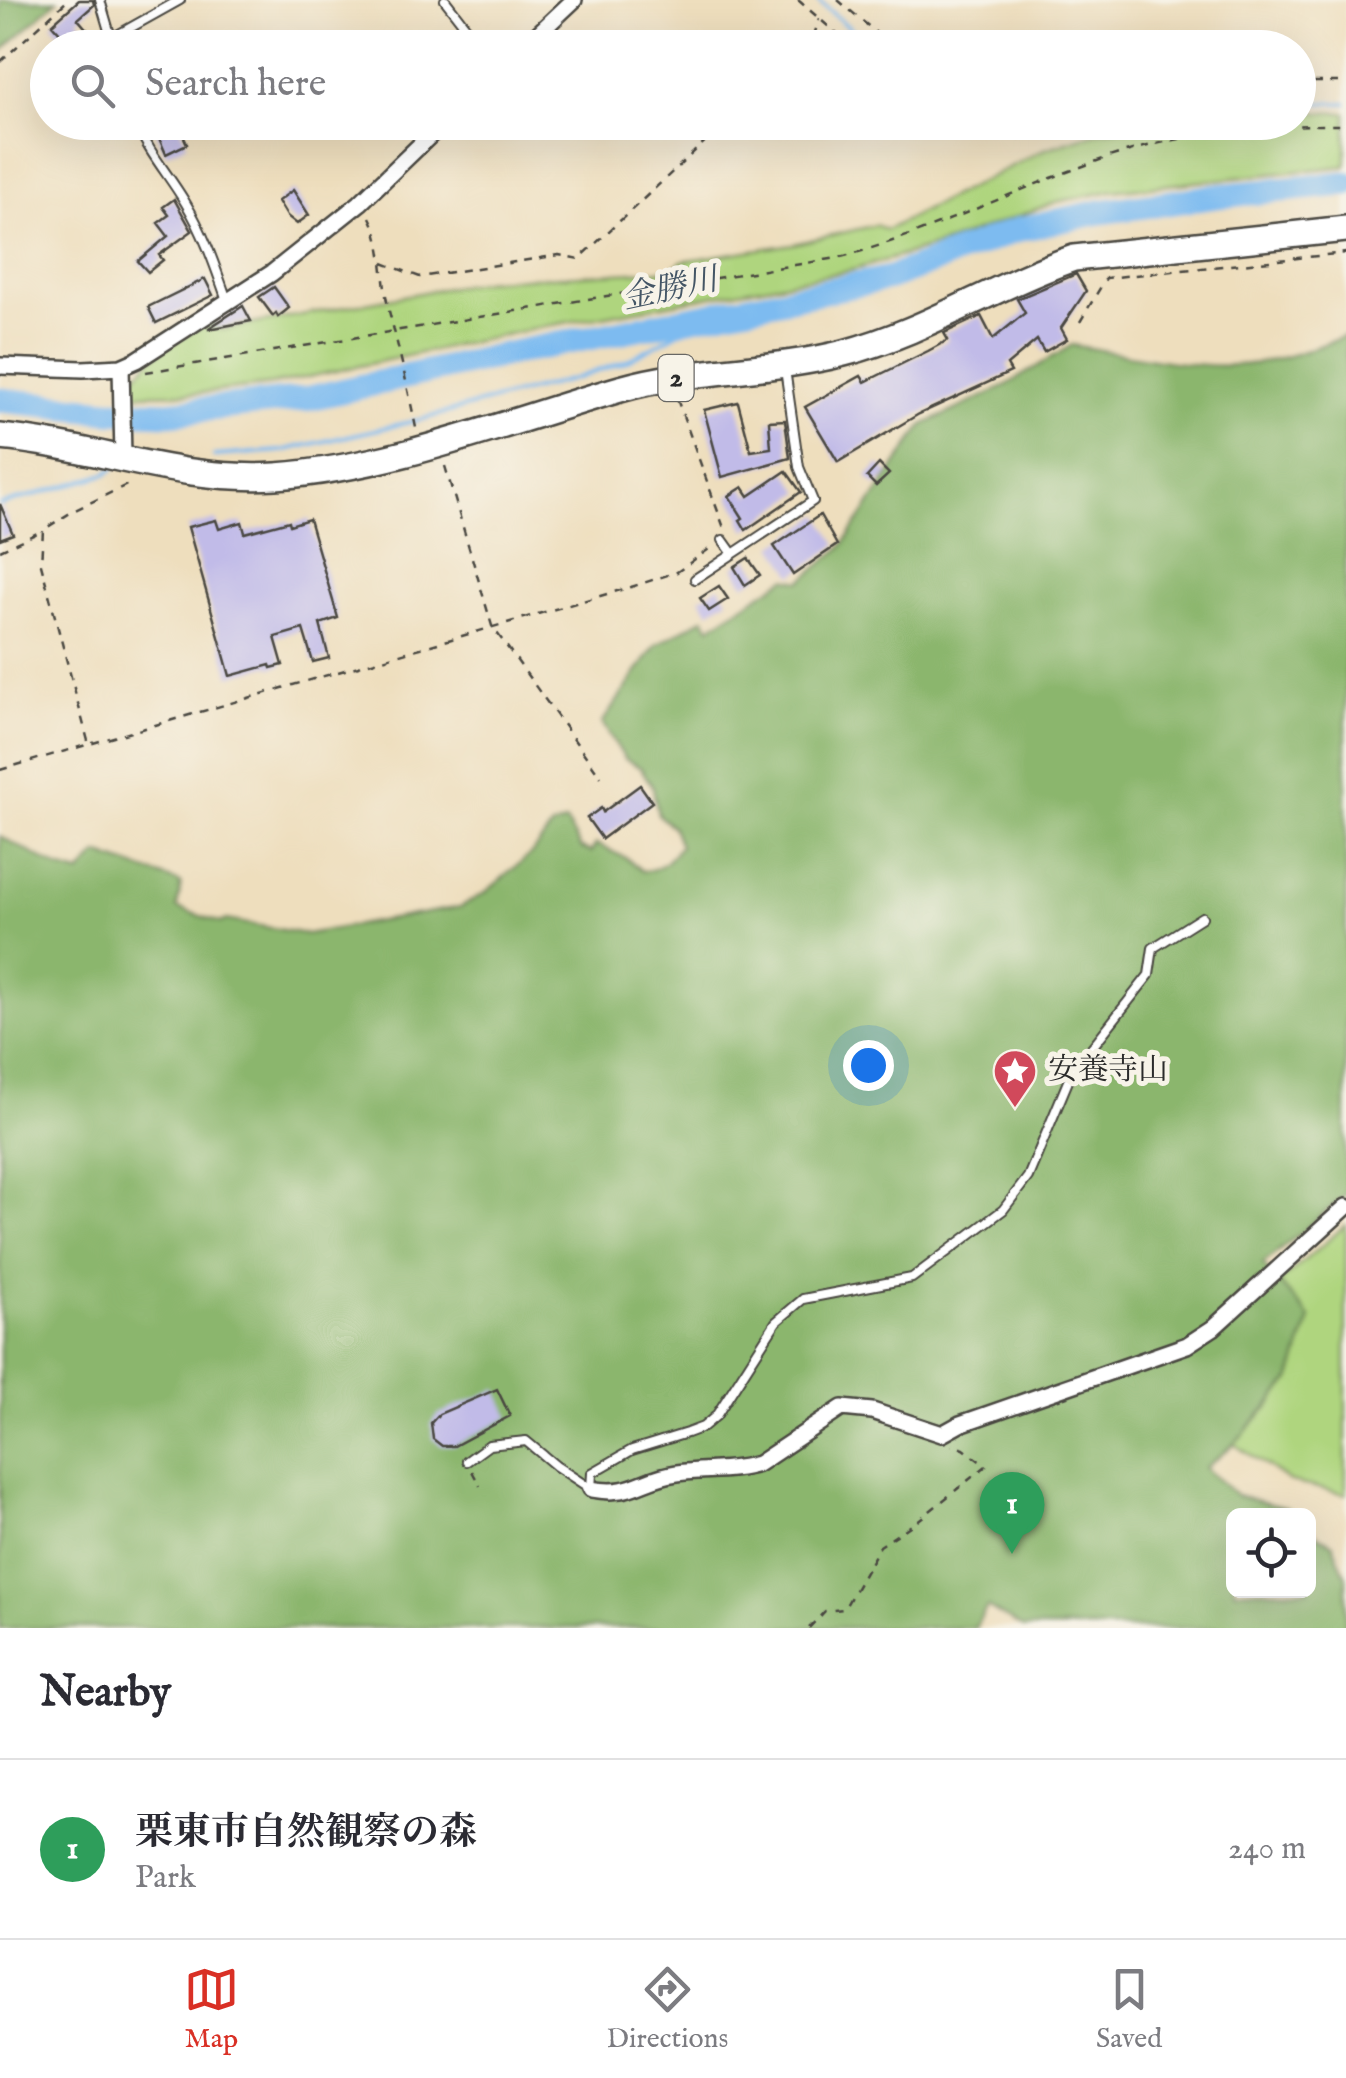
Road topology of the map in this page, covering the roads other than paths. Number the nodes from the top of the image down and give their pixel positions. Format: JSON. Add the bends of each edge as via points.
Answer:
{"nodes":[{"id":1,"x":100,"y":0,"type":"edge"},
{"id":2,"x":180,"y":0,"type":"edge"},
{"id":3,"x":446,"y":0,"type":"edge"},
{"id":4,"x":574,"y":0,"type":"edge"},
{"id":5,"x":109,"y":30,"type":"edge"},
{"id":6,"x":133,"y":30,"type":"edge"},
{"id":7,"x":468,"y":30,"type":"edge"},
{"id":8,"x":542,"y":30,"type":"edge"},
{"id":9,"x":145,"y":140,"type":"edge"},
{"id":10,"x":425,"y":140,"type":"edge"},
{"id":11,"x":1346,"y":230,"type":"edge"},
{"id":12,"x":228,"y":303,"type":"junction"},
{"id":13,"x":864,"y":347,"type":"junction"},
{"id":14,"x":0,"y":366,"type":"edge"},
{"id":15,"x":746,"y":368,"type":"junction"},
{"id":16,"x":823,"y":369,"type":"dead end"},
{"id":17,"x":805,"y":372,"type":"dead end"},
{"id":18,"x":121,"y":374,"type":"junction"},
{"id":19,"x":786,"y":376,"type":"junction"},
{"id":20,"x":0,"y":437,"type":"edge"},
{"id":21,"x":130,"y":456,"type":"junction"},
{"id":22,"x":723,"y":540,"type":"road end"},
{"id":23,"x":733,"y":554,"type":"junction"},
{"id":24,"x":695,"y":579,"type":"dead end"},
{"id":25,"x":1202,"y":917,"type":"dead end"},
{"id":26,"x":1346,"y":1207,"type":"edge"},
{"id":27,"x":466,"y":1461,"type":"road end"},
{"id":28,"x":591,"y":1489,"type":"junction"}],
"edges":[{"from":1,"to":5,"type":"lane"},
{"from":2,"to":6,"type":"lane"},
{"from":3,"to":7,"type":"lane"},
{"from":4,"to":8,"type":"street"},
{"from":9,"to":12,"type":"lane","via":[[204,239]]},
{"from":10,"to":12,"type":"street","via":[[362,201]]},
{"from":11,"to":13,"type":"main road","number":"2","via":[[1074,258]]},
{"from":12,"to":18,"type":"street"},
{"from":13,"to":15,"type":"main road","number":"2"},
{"from":13,"to":16,"type":"lane"},
{"from":14,"to":18,"type":"street"},
{"from":15,"to":19,"type":"lane","via":[[760,377]]},
{"from":15,"to":21,"type":"main road","number":"2","via":[[626,387],[318,470],[208,476]]},
{"from":17,"to":19,"type":"lane"},
{"from":18,"to":21,"type":"street"},
{"from":19,"to":23,"type":"lane","via":[[799,467],[812,501]]},
{"from":20,"to":21,"type":"main road","number":"2"},
{"from":22,"to":23,"type":"lane"},
{"from":23,"to":24,"type":"lane"},
{"from":25,"to":28,"type":"lane","via":[[1153,948],[1148,975],[1070,1074],[1028,1176],[1003,1210],[912,1278],[803,1299],[776,1322],[716,1416],[703,1427],[612,1459],[592,1473]]},
{"from":26,"to":28,"type":"street","via":[[1187,1345],[942,1434],[842,1408],[758,1464],[674,1473],[628,1491]]},
{"from":27,"to":28,"type":"lane","via":[[489,1445],[526,1441]]}]}
